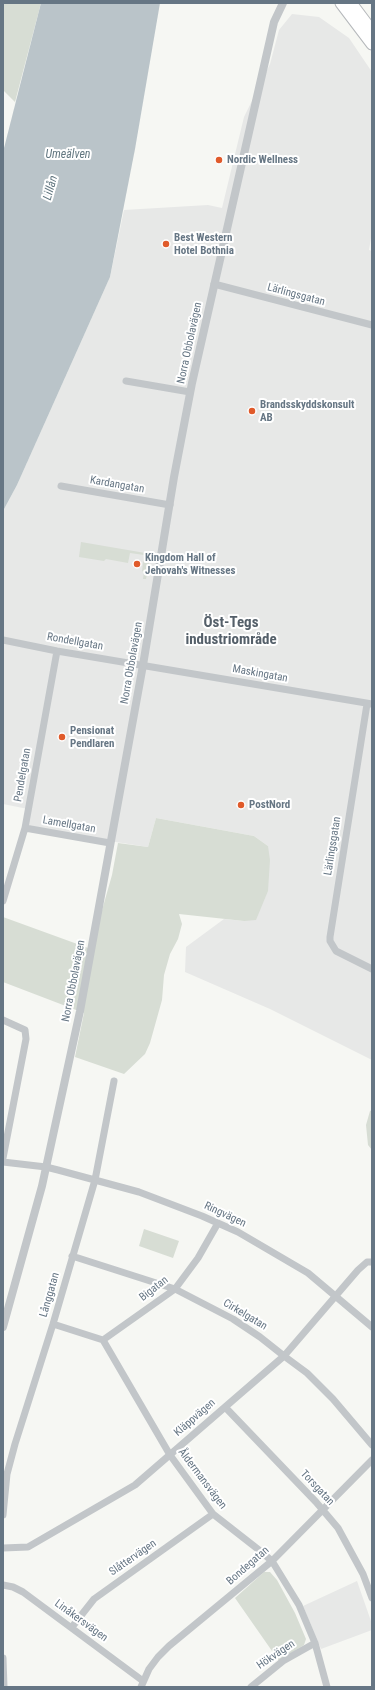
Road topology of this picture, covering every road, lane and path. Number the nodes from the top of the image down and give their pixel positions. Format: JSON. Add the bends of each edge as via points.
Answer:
{"nodes":[{"id":1,"x":283,"y":3,"type":"edge"},
{"id":2,"x":340,"y":3,"type":"edge"},
{"id":3,"x":351,"y":3,"type":"edge"},
{"id":4,"x":372,"y":31,"type":"edge"},
{"id":5,"x":372,"y":44,"type":"edge"},
{"id":6,"x":214,"y":284,"type":"junction"},
{"id":7,"x":372,"y":325,"type":"edge"},
{"id":8,"x":126,"y":381,"type":"dead end"},
{"id":9,"x":190,"y":392,"type":"junction"},
{"id":10,"x":61,"y":486,"type":"dead end"},
{"id":11,"x":170,"y":505,"type":"junction"},
{"id":12,"x":3,"y":640,"type":"edge"},
{"id":13,"x":57,"y":650,"type":"junction"},
{"id":14,"x":143,"y":665,"type":"junction"},
{"id":15,"x":369,"y":704,"type":"edge"},
{"id":16,"x":25,"y":828,"type":"junction"},
{"id":17,"x":110,"y":843,"type":"junction"},
{"id":18,"x":3,"y":901,"type":"edge"},
{"id":19,"x":372,"y":969,"type":"edge"},
{"id":20,"x":3,"y":1020,"type":"edge"},
{"id":21,"x":114,"y":1081,"type":"dead end"},
{"id":22,"x":3,"y":1158,"type":"edge"},
{"id":23,"x":3,"y":1162,"type":"edge"},
{"id":24,"x":46,"y":1167,"type":"junction"},
{"id":25,"x":95,"y":1180,"type":"junction"},
{"id":26,"x":218,"y":1224,"type":"junction"},
{"id":27,"x":72,"y":1256,"type":"junction"},
{"id":28,"x":372,"y":1262,"type":"edge"},
{"id":29,"x":175,"y":1289,"type":"junction"},
{"id":30,"x":335,"y":1296,"type":"junction"},
{"id":31,"x":53,"y":1324,"type":"junction"},
{"id":32,"x":3,"y":1327,"type":"edge"},
{"id":33,"x":372,"y":1327,"type":"edge"},
{"id":34,"x":103,"y":1340,"type":"junction"},
{"id":35,"x":284,"y":1356,"type":"junction"},
{"id":36,"x":225,"y":1407,"type":"junction"},
{"id":37,"x":372,"y":1445,"type":"edge"},
{"id":38,"x":170,"y":1455,"type":"junction"},
{"id":39,"x":372,"y":1460,"type":"edge"},
{"id":40,"x":322,"y":1509,"type":"junction"},
{"id":41,"x":3,"y":1514,"type":"edge"},
{"id":42,"x":213,"y":1514,"type":"junction"},
{"id":43,"x":3,"y":1548,"type":"edge"},
{"id":44,"x":272,"y":1561,"type":"junction"},
{"id":45,"x":3,"y":1585,"type":"edge"},
{"id":46,"x":372,"y":1598,"type":"edge"},
{"id":47,"x":72,"y":1628,"type":"junction"},
{"id":48,"x":315,"y":1643,"type":"junction"},
{"id":49,"x":3,"y":1658,"type":"edge"},
{"id":50,"x":142,"y":1684,"type":"edge"},
{"id":51,"x":4,"y":1687,"type":"edge"},
{"id":52,"x":251,"y":1687,"type":"edge"},
{"id":53,"x":327,"y":1687,"type":"edge"}],
"edges":[{"from":1,"to":6,"type":"street","name":"Norra Obbolavägen","via":[[274,22]]},
{"from":2,"to":5,"type":"highway"},
{"from":3,"to":4,"type":"highway"},
{"from":6,"to":7,"type":"street","name":"Lärlingsgatan"},
{"from":6,"to":9,"type":"street","name":"Norra Obbolavägen"},
{"from":8,"to":9,"type":"street"},
{"from":9,"to":11,"type":"street","name":"Norra Obbolavägen"},
{"from":10,"to":11,"type":"street","name":"Kardangatan"},
{"from":11,"to":14,"type":"street","name":"Norra Obbolavägen"},
{"from":12,"to":13,"type":"street","name":"Rondellgatan"},
{"from":13,"to":14,"type":"street","name":"Rondellgatan"},
{"from":13,"to":16,"type":"street","name":"Pendelgatan"},
{"from":14,"to":15,"type":"street","name":"Maskingatan"},
{"from":14,"to":17,"type":"street","name":"Norra Obbolavägen"},
{"from":15,"to":19,"type":"street","name":"Lärlingsgatan","via":[[330,941],[336,951]]},
{"from":16,"to":17,"type":"street","name":"Lamellgatan"},
{"from":16,"to":18,"type":"street","name":"Pendelgatan"},
{"from":17,"to":24,"type":"street","name":"Norra Obbolavägen","via":[[80,1011]]},
{"from":20,"to":22,"type":"street","via":[[26,1030]]},
{"from":21,"to":25,"type":"street","name":"Långgatan"},
{"from":23,"to":24,"type":"street","name":"Ringvägen"},
{"from":24,"to":25,"type":"street","name":"Ringvägen"},
{"from":24,"to":32,"type":"street","name":"Norra Obbolavägen"},
{"from":25,"to":26,"type":"street","name":"Ringvägen","via":[[139,1192]]},
{"from":25,"to":27,"type":"street","name":"Långgatan"},
{"from":26,"to":29,"type":"street","name":"Bigatan","via":[[198,1258]]},
{"from":26,"to":30,"type":"street","name":"Ringvägen","via":[[238,1232],[308,1273]]},
{"from":27,"to":29,"type":"street","name":"Cirkelgatan"},
{"from":27,"to":31,"type":"street","name":"Långgatan"},
{"from":28,"to":30,"type":"street","name":"Kläppvägen","via":[[367,1262],[358,1270]]},
{"from":29,"to":34,"type":"street","name":"Bigatan"},
{"from":29,"to":35,"type":"street","name":"Cirkelgatan","via":[[233,1319]]},
{"from":30,"to":33,"type":"street","name":"Ringvägen"},
{"from":30,"to":35,"type":"street","name":"Kläppvägen"},
{"from":31,"to":34,"type":"street"},
{"from":31,"to":41,"type":"street","name":"Långgatan","via":[[7,1474]]},
{"from":34,"to":38,"type":"street","name":"Åldermansvägen"},
{"from":35,"to":36,"type":"street","name":"Kläppvägen"},
{"from":35,"to":37,"type":"street","name":"Cirkelgatan","via":[[307,1373],[333,1399]]},
{"from":36,"to":38,"type":"street","name":"Kläppvägen"},
{"from":36,"to":40,"type":"street","name":"Torsgatan"},
{"from":38,"to":42,"type":"street","name":"Åldermansvägen"},
{"from":38,"to":43,"type":"street","name":"Kläppvägen","via":[[135,1485],[28,1547]]},
{"from":39,"to":40,"type":"street","name":"Bondegatan"},
{"from":40,"to":44,"type":"street","name":"Bondegatan"},
{"from":40,"to":46,"type":"street","name":"Torsgatan","via":[[338,1528]]},
{"from":42,"to":44,"type":"street","name":"Åldermansvägen"},
{"from":42,"to":47,"type":"street","name":"Slåttervägen","via":[[94,1599]]},
{"from":44,"to":48,"type":"street","name":"Åldermansvägen","via":[[299,1604]]},
{"from":44,"to":50,"type":"street","name":"Bondegatan","via":[[169,1646],[158,1657]]},
{"from":45,"to":47,"type":"street","name":"Linåkersvägen","via":[[22,1592]]},
{"from":47,"to":50,"type":"street","name":"Linåkersvägen"},
{"from":48,"to":52,"type":"street","name":"Hökvägen","via":[[283,1661]]},
{"from":48,"to":53,"type":"street","name":"Åldermansvägen"},
{"from":49,"to":51,"type":"street"}]}
